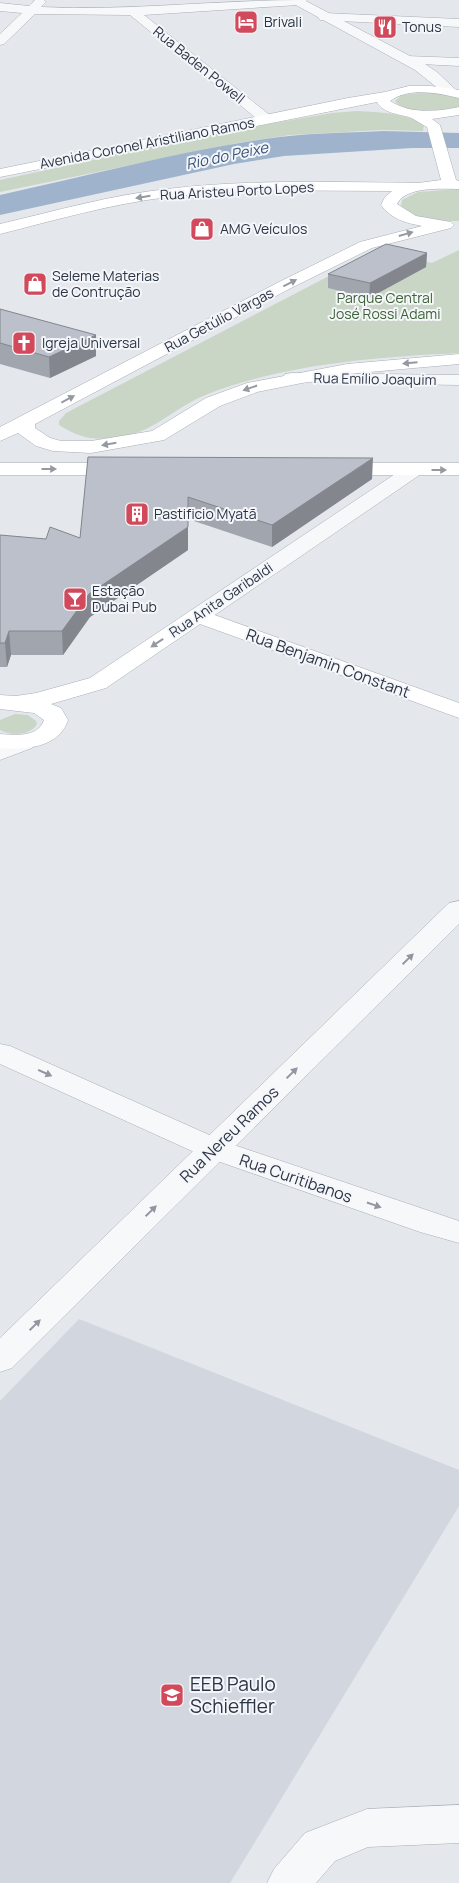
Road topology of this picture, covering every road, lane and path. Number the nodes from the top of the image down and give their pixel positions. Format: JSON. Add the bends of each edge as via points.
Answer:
{"nodes":[{"id":1,"x":42,"y":0,"type":"edge"},
{"id":2,"x":297,"y":1,"type":"edge"},
{"id":3,"x":0,"y":7,"type":"edge"},
{"id":4,"x":33,"y":10,"type":"junction"},
{"id":5,"x":132,"y":11,"type":"junction"},
{"id":6,"x":324,"y":17,"type":"junction"},
{"id":7,"x":459,"y":23,"type":"edge"},
{"id":8,"x":0,"y":41,"type":"edge"},
{"id":9,"x":406,"y":60,"type":"junction"},
{"id":10,"x":459,"y":62,"type":"edge"},
{"id":11,"x":432,"y":75,"type":"junction"},
{"id":12,"x":413,"y":90,"type":"junction"},
{"id":13,"x":454,"y":92,"type":"edge"},
{"id":14,"x":386,"y":96,"type":"junction"},
{"id":15,"x":407,"y":112,"type":"junction"},
{"id":16,"x":453,"y":112,"type":"edge"},
{"id":17,"x":293,"y":114,"type":"junction"},
{"id":18,"x":266,"y":119,"type":"junction"},
{"id":19,"x":434,"y":127,"type":"junction"},
{"id":20,"x":0,"y":173,"type":"edge"},
{"id":21,"x":454,"y":185,"type":"edge"},
{"id":22,"x":314,"y":186,"type":"junction"},
{"id":23,"x":418,"y":187,"type":"junction"},
{"id":24,"x":452,"y":225,"type":"edge"},
{"id":25,"x":0,"y":229,"type":"edge"},
{"id":26,"x":366,"y":245,"type":"junction"},
{"id":27,"x":459,"y":359,"type":"edge"},
{"id":28,"x":291,"y":378,"type":"junction"},
{"id":29,"x":459,"y":380,"type":"edge"},
{"id":30,"x":25,"y":422,"type":"junction"},
{"id":31,"x":0,"y":435,"type":"edge"},
{"id":32,"x":0,"y":469,"type":"edge"},
{"id":33,"x":140,"y":469,"type":"edge"},
{"id":34,"x":316,"y":469,"type":"edge"},
{"id":35,"x":414,"y":470,"type":"junction"},
{"id":36,"x":459,"y":470,"type":"edge"},
{"id":37,"x":198,"y":616,"type":"junction"},
{"id":38,"x":5,"y":704,"type":"edge"},
{"id":39,"x":459,"y":711,"type":"edge"},
{"id":40,"x":12,"y":742,"type":"edge"},
{"id":41,"x":0,"y":753,"type":"edge"},
{"id":42,"x":459,"y":909,"type":"edge"},
{"id":43,"x":0,"y":1053,"type":"edge"},
{"id":44,"x":214,"y":1149,"type":"junction"},
{"id":45,"x":459,"y":1232,"type":"edge"},
{"id":46,"x":0,"y":1359,"type":"edge"},
{"id":47,"x":459,"y":1824,"type":"edge"},
{"id":48,"x":289,"y":1883,"type":"edge"}],
"edges":[{"from":1,"to":4,"type":"street"},
{"from":2,"to":5,"type":"street"},
{"from":2,"to":6,"type":"street"},
{"from":3,"to":4,"type":"street"},
{"from":4,"to":5,"type":"street"},
{"from":4,"to":8,"type":"street"},
{"from":5,"to":18,"type":"street","name":"Rua Baden Powell"},
{"from":6,"to":7,"type":"street"},
{"from":6,"to":9,"type":"street"},
{"from":9,"to":10,"type":"street"},
{"from":9,"to":11,"type":"street"},
{"from":11,"to":12,"type":"street"},
{"from":11,"to":13,"type":"street"},
{"from":12,"to":13,"type":"main road","name":"Avenida Coronel Aristiliano Ramos"},
{"from":12,"to":14,"type":"main road","name":"Avenida Coronel Aristiliano Ramos"},
{"from":14,"to":15,"type":"main road","via":[[385,104]]},
{"from":14,"to":17,"type":"main road","name":"Avenida Coronel Aristiliano Ramos"},
{"from":15,"to":16,"type":"main road","name":"Avenida Coronel Aristiliano Ramos"},
{"from":15,"to":17,"type":"main road","name":"Avenida Coronel Aristiliano Ramos","via":[[356,109]]},
{"from":15,"to":19,"type":"main road"},
{"from":16,"to":19,"type":"main road"},
{"from":17,"to":18,"type":"main road","name":"Avenida Coronel Aristiliano Ramos"},
{"from":18,"to":20,"type":"main road","name":"Avenida Coronel Aristiliano Ramos"},
{"from":19,"to":21,"type":"main road"},
{"from":21,"to":23,"type":"main road"},
{"from":22,"to":23,"type":"main road","name":"Rua Aristeu Porto Lopes"},
{"from":22,"to":25,"type":"main road","name":"Rua Aristeu Porto Lopes","one_way":true,"via":[[166,193]]},
{"from":22,"to":26,"type":"main road","via":[[368,202],[383,212],[388,220],[386,229],[379,238]]},
{"from":23,"to":24,"type":"main road","via":[[400,192],[389,205],[413,220]]},
{"from":26,"to":24,"type":"main road","name":"Rua Getúlio Vargas","one_way":true},
{"from":30,"to":26,"type":"main road","name":"Rua Getúlio Vargas","one_way":true},
{"from":27,"to":28,"type":"main road","one_way":true,"via":[[347,369]]},
{"from":28,"to":29,"type":"street","name":"Rua Emílio Joaquim"},
{"from":28,"to":30,"type":"main road","one_way":true,"via":[[253,387],[213,402],[155,444],[60,447],[34,436],[26,430]]},
{"from":30,"to":31,"type":"main road","name":"Rua Getúlio Vargas"},
{"from":32,"to":33,"type":"main road","one_way":true},
{"from":34,"to":35,"type":"main road"},
{"from":35,"to":36,"type":"main road","one_way":true},
{"from":35,"to":37,"type":"street","name":"Rua Anita Garibaldi"},
{"from":37,"to":38,"type":"main road","name":"Rua Anita Garibaldi","one_way":true,"via":[[98,682],[59,695]]},
{"from":37,"to":39,"type":"main road","name":"Rua Benjamin Constant"},
{"from":38,"to":40,"type":"main road","via":[[41,707],[55,717],[57,723],[47,736]]},
{"from":40,"to":41,"type":"street"},
{"from":44,"to":42,"type":"street","name":"Rua Nereu Ramos","one_way":true},
{"from":43,"to":44,"type":"street","name":"Rua Curitibanos","one_way":true},
{"from":44,"to":45,"type":"street","name":"Rua Curitibanos","one_way":true},
{"from":46,"to":44,"type":"street","name":"Rua Nereu Ramos","one_way":true},
{"from":47,"to":48,"type":"street","via":[[366,1828],[320,1847]]}]}
